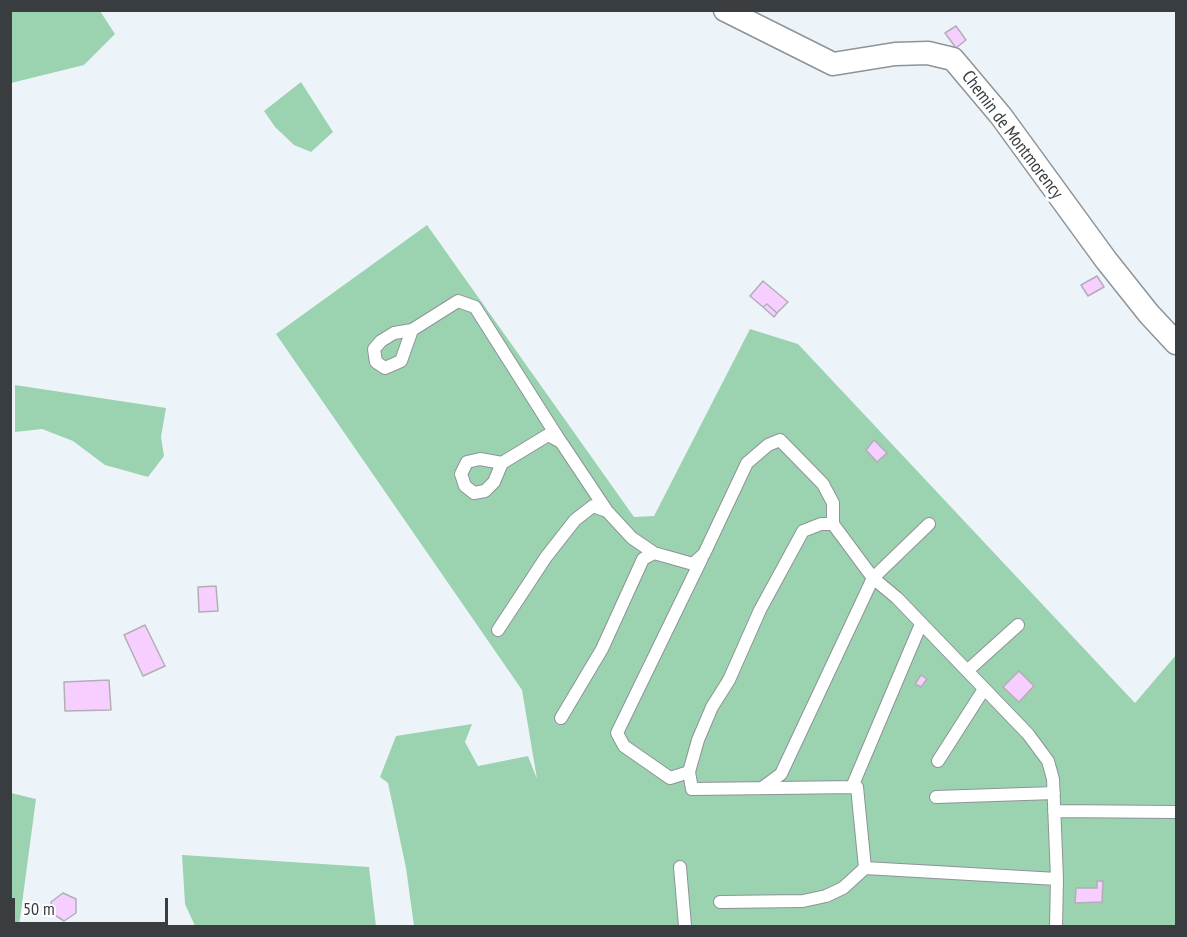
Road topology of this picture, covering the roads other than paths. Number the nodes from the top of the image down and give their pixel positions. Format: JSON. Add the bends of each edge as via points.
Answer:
{"nodes":[{"id":1,"x":725,"y":10,"type":"edge"},
{"id":2,"x":412,"y":330,"type":"dead end"},
{"id":3,"x":1176,"y":343,"type":"edge"},
{"id":4,"x":561,"y":442,"type":"junction"},
{"id":5,"x":501,"y":463,"type":"dead end"},
{"id":6,"x":607,"y":511,"type":"junction"},
{"id":7,"x":833,"y":524,"type":"junction"},
{"id":8,"x":929,"y":524,"type":"dead end"},
{"id":9,"x":654,"y":553,"type":"junction"},
{"id":10,"x":704,"y":554,"type":"junction"},
{"id":11,"x":873,"y":578,"type":"junction"},
{"id":12,"x":921,"y":624,"type":"junction"},
{"id":13,"x":1018,"y":625,"type":"dead end"},
{"id":14,"x":498,"y":630,"type":"dead end"},
{"id":15,"x":967,"y":671,"type":"junction"},
{"id":16,"x":984,"y":689,"type":"junction"},
{"id":17,"x":561,"y":718,"type":"dead end"},
{"id":18,"x":938,"y":761,"type":"dead end"},
{"id":19,"x":690,"y":772,"type":"junction"},
{"id":20,"x":852,"y":787,"type":"junction"},
{"id":21,"x":762,"y":788,"type":"junction"},
{"id":22,"x":1054,"y":793,"type":"junction"},
{"id":23,"x":936,"y":796,"type":"dead end"},
{"id":24,"x":1054,"y":811,"type":"junction"},
{"id":25,"x":1176,"y":812,"type":"edge"},
{"id":26,"x":680,"y":867,"type":"dead end"},
{"id":27,"x":866,"y":868,"type":"junction"},
{"id":28,"x":1057,"y":879,"type":"junction"},
{"id":29,"x":720,"y":902,"type":"dead end"},
{"id":30,"x":685,"y":927,"type":"edge"},
{"id":31,"x":1056,"y":927,"type":"edge"}],
"edges":[{"from":1,"to":3,"type":"street","name":"Chemin de Montmorency","via":[[833,64],[895,54],[928,53],[953,59],[1001,116],[1106,260]]},
{"from":2,"to":4,"type":"lane","via":[[458,301],[475,307]]},
{"from":4,"to":5,"type":"lane","via":[[548,435]]},
{"from":4,"to":6,"type":"lane"},
{"from":6,"to":9,"type":"lane","via":[[632,538]]},
{"from":6,"to":14,"type":"lane","via":[[593,506],[574,520]]},
{"from":7,"to":10,"type":"lane","via":[[833,503],[823,484],[780,440],[747,463]]},
{"from":7,"to":11,"type":"lane"},
{"from":7,"to":19,"type":"lane","via":[[803,531],[712,707]]},
{"from":8,"to":11,"type":"lane"},
{"from":9,"to":10,"type":"lane","via":[[693,564]]},
{"from":9,"to":17,"type":"lane","via":[[642,560],[602,649]]},
{"from":10,"to":19,"type":"lane","via":[[617,733],[624,746],[670,778]]},
{"from":11,"to":12,"type":"lane"},
{"from":11,"to":21,"type":"lane","via":[[781,774]]},
{"from":12,"to":15,"type":"lane"},
{"from":12,"to":20,"type":"lane"},
{"from":13,"to":15,"type":"lane"},
{"from":15,"to":16,"type":"lane"},
{"from":16,"to":18,"type":"lane"},
{"from":16,"to":22,"type":"lane","via":[[1048,761]]},
{"from":19,"to":21,"type":"lane","via":[[692,789]]},
{"from":20,"to":21,"type":"lane"},
{"from":20,"to":27,"type":"lane","via":[[857,787],[860,800]]},
{"from":22,"to":23,"type":"lane"},
{"from":22,"to":24,"type":"lane"},
{"from":24,"to":25,"type":"lane"},
{"from":24,"to":28,"type":"lane"},
{"from":26,"to":30,"type":"lane"},
{"from":27,"to":28,"type":"lane"},
{"from":27,"to":29,"type":"lane","via":[[843,888],[826,896],[803,901]]},
{"from":28,"to":31,"type":"lane"}]}
